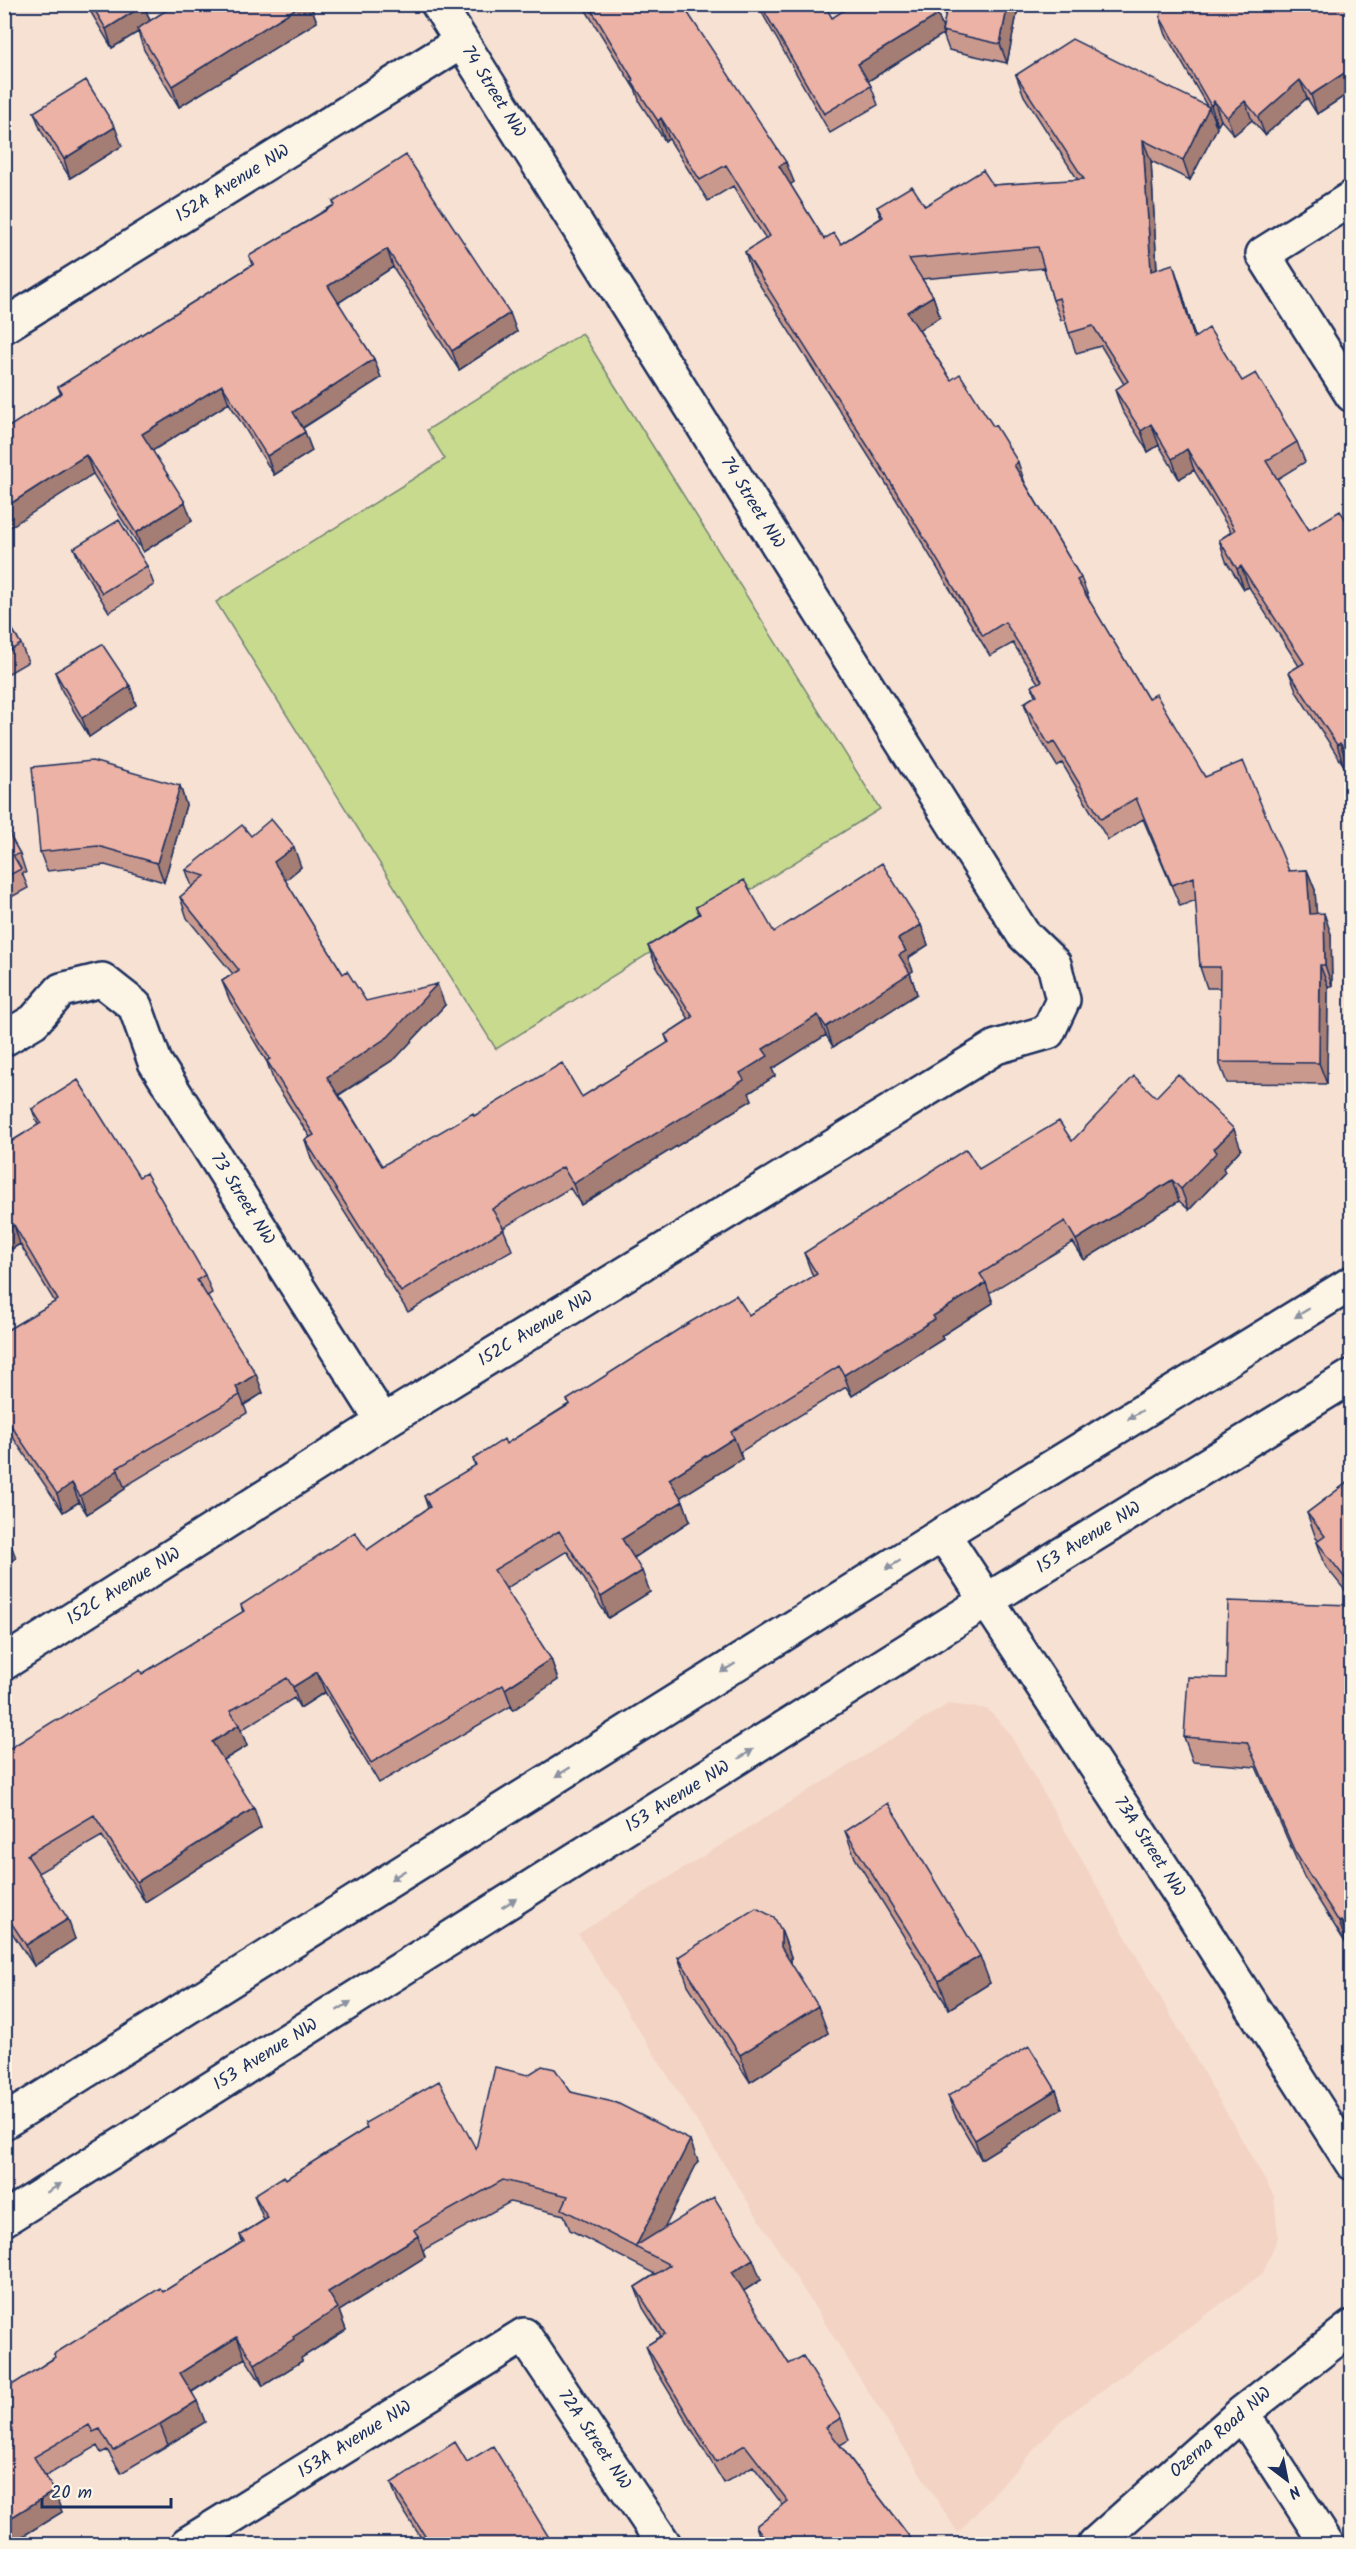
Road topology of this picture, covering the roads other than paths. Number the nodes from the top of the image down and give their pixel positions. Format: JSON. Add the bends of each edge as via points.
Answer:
{"nodes":[{"id":1,"x":438,"y":4,"type":"edge"},
{"id":2,"x":461,"y":42,"type":"junction"},
{"id":3,"x":1352,"y":198,"type":"edge"},
{"id":4,"x":4,"y":326,"type":"edge"},
{"id":5,"x":1352,"y":395,"type":"edge"},
{"id":6,"x":1063,"y":1000,"type":"joint"},
{"id":7,"x":4,"y":1039,"type":"edge"},
{"id":8,"x":1352,"y":1283,"type":"edge"},
{"id":9,"x":1352,"y":1376,"type":"edge"},
{"id":10,"x":383,"y":1422,"type":"junction"},
{"id":11,"x":943,"y":1533,"type":"junction"},
{"id":12,"x":986,"y":1601,"type":"junction"},
{"id":13,"x":4,"y":1663,"type":"edge"},
{"id":14,"x":4,"y":2122,"type":"edge"},
{"id":15,"x":1352,"y":2163,"type":"edge"},
{"id":16,"x":4,"y":2219,"type":"edge"},
{"id":17,"x":1352,"y":2326,"type":"edge"},
{"id":18,"x":524,"y":2336,"type":"joint"},
{"id":19,"x":1242,"y":2413,"type":"junction"},
{"id":20,"x":187,"y":2544,"type":"edge"},
{"id":21,"x":664,"y":2544,"type":"edge"},
{"id":22,"x":1095,"y":2544,"type":"edge"},
{"id":23,"x":1327,"y":2544,"type":"edge"}],
"edges":[{"from":1,"to":2,"type":"street","name":"74 Street NW"},
{"from":2,"to":4,"type":"street","name":"152A Avenue NW"},
{"from":2,"to":6,"type":"street","name":"74 Street NW","via":[[1023,934],[1054,964]]},
{"from":3,"to":5,"type":"street","via":[[1263,254]]},
{"from":6,"to":10,"type":"street","name":"152C Avenue NW","via":[[1048,1032],[996,1047]]},
{"from":7,"to":10,"type":"street","name":"73 Street NW","via":[[34,1021],[61,990],[102,980],[135,1006],[154,1062]]},
{"from":8,"to":11,"type":"street","one_way":true},
{"from":9,"to":12,"type":"street","name":"153 Avenue NW"},
{"from":10,"to":13,"type":"street","name":"152C Avenue NW"},
{"from":11,"to":12,"type":"street","name":"73A Street NW"},
{"from":11,"to":14,"type":"street","one_way":true},
{"from":12,"to":15,"type":"street","name":"73A Street NW"},
{"from":16,"to":12,"type":"street","name":"153 Avenue NW","one_way":true},
{"from":17,"to":19,"type":"street","name":"Ozerna Road NW"},
{"from":18,"to":20,"type":"street","name":"153A Avenue NW"},
{"from":18,"to":21,"type":"street","name":"72A Street NW"},
{"from":19,"to":22,"type":"street","name":"Ozerna Road NW"},
{"from":19,"to":23,"type":"street"}]}
